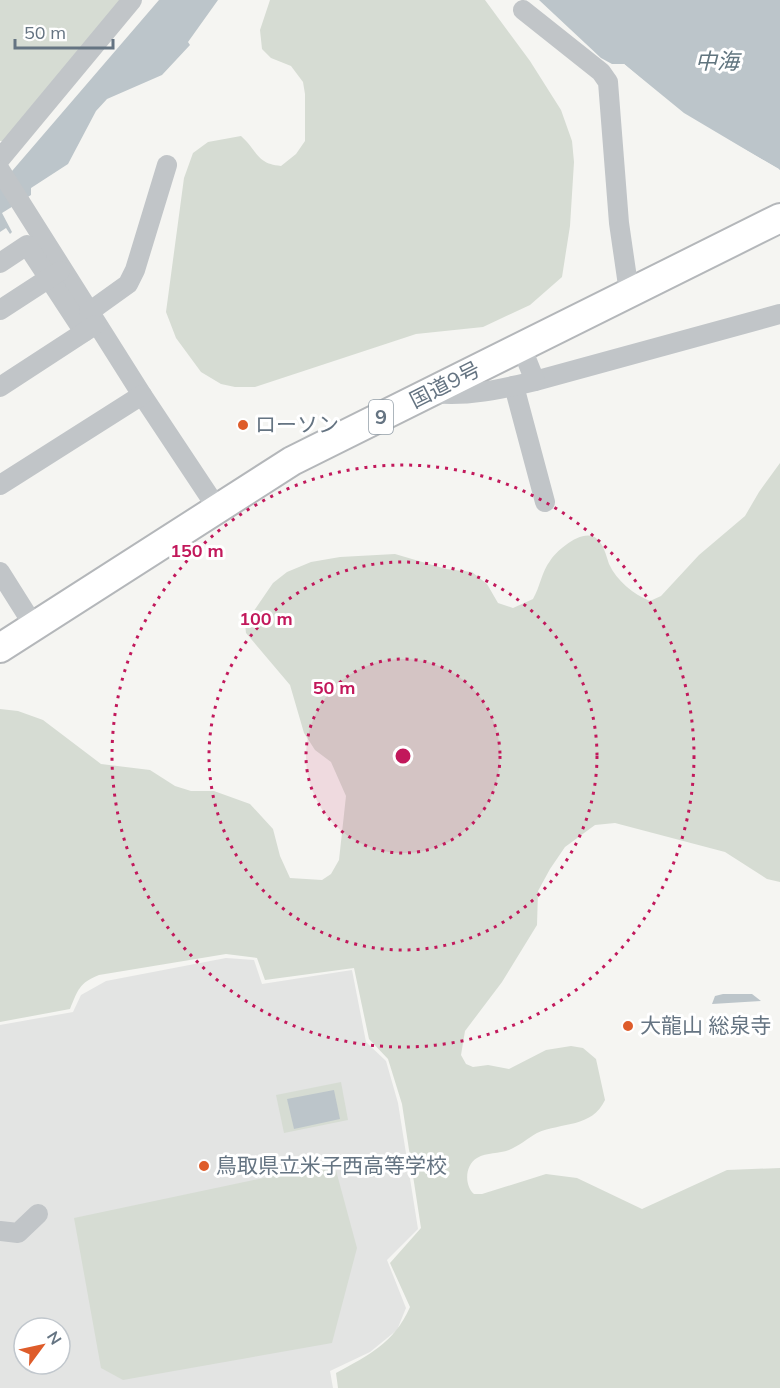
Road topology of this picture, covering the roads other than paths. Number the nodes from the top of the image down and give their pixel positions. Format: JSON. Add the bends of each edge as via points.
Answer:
{"nodes":[{"id":1,"x":132,"y":0,"type":"edge"},
{"id":2,"x":523,"y":10,"type":"dead end"},
{"id":3,"x":167,"y":165,"type":"dead end"},
{"id":4,"x":1,"y":168,"type":"edge"},
{"id":5,"x":780,"y":219,"type":"edge"},
{"id":6,"x":0,"y":263,"type":"edge"},
{"id":7,"x":56,"y":274,"type":"junction"},
{"id":8,"x":629,"y":292,"type":"junction"},
{"id":9,"x":0,"y":310,"type":"edge"},
{"id":10,"x":780,"y":314,"type":"edge"},
{"id":11,"x":90,"y":323,"type":"junction"},
{"id":12,"x":521,"y":346,"type":"junction"},
{"id":13,"x":535,"y":381,"type":"junction"},
{"id":14,"x":514,"y":386,"type":"junction"},
{"id":15,"x":0,"y":387,"type":"edge"},
{"id":16,"x":428,"y":393,"type":"junction"},
{"id":17,"x":142,"y":395,"type":"junction"},
{"id":18,"x":0,"y":485,"type":"edge"},
{"id":19,"x":545,"y":502,"type":"dead end"},
{"id":20,"x":217,"y":508,"type":"junction"},
{"id":21,"x":0,"y":572,"type":"edge"},
{"id":22,"x":34,"y":626,"type":"junction"},
{"id":23,"x":0,"y":648,"type":"edge"},
{"id":24,"x":38,"y":1214,"type":"dead end"},
{"id":25,"x":0,"y":1231,"type":"edge"}],
"edges":[{"from":1,"to":4,"type":"street"},
{"from":2,"to":8,"type":"street","via":[[601,72],[608,82],[619,223]]},
{"from":3,"to":11,"type":"street","via":[[135,270],[128,284]]},
{"from":4,"to":7,"type":"street"},
{"from":5,"to":8,"type":"highway","name":"国道9号","number":"9"},
{"from":6,"to":7,"type":"street","via":[[27,245]]},
{"from":7,"to":9,"type":"street"},
{"from":7,"to":11,"type":"street"},
{"from":8,"to":12,"type":"highway","name":"国道9号","number":"9"},
{"from":10,"to":13,"type":"street"},
{"from":11,"to":15,"type":"street"},
{"from":11,"to":17,"type":"street"},
{"from":12,"to":13,"type":"street"},
{"from":12,"to":16,"type":"highway","name":"国道9号","number":"9"},
{"from":13,"to":14,"type":"street"},
{"from":14,"to":16,"type":"street","via":[[452,395]]},
{"from":14,"to":19,"type":"street"},
{"from":16,"to":20,"type":"highway","name":"国道9号","number":"9","via":[[292,461]]},
{"from":17,"to":18,"type":"street"},
{"from":17,"to":20,"type":"street"},
{"from":20,"to":22,"type":"highway","name":"国道9号","number":"9"},
{"from":21,"to":22,"type":"street"},
{"from":22,"to":23,"type":"highway","name":"国道9号","number":"9"},
{"from":24,"to":25,"type":"street","via":[[18,1233]]}]}
